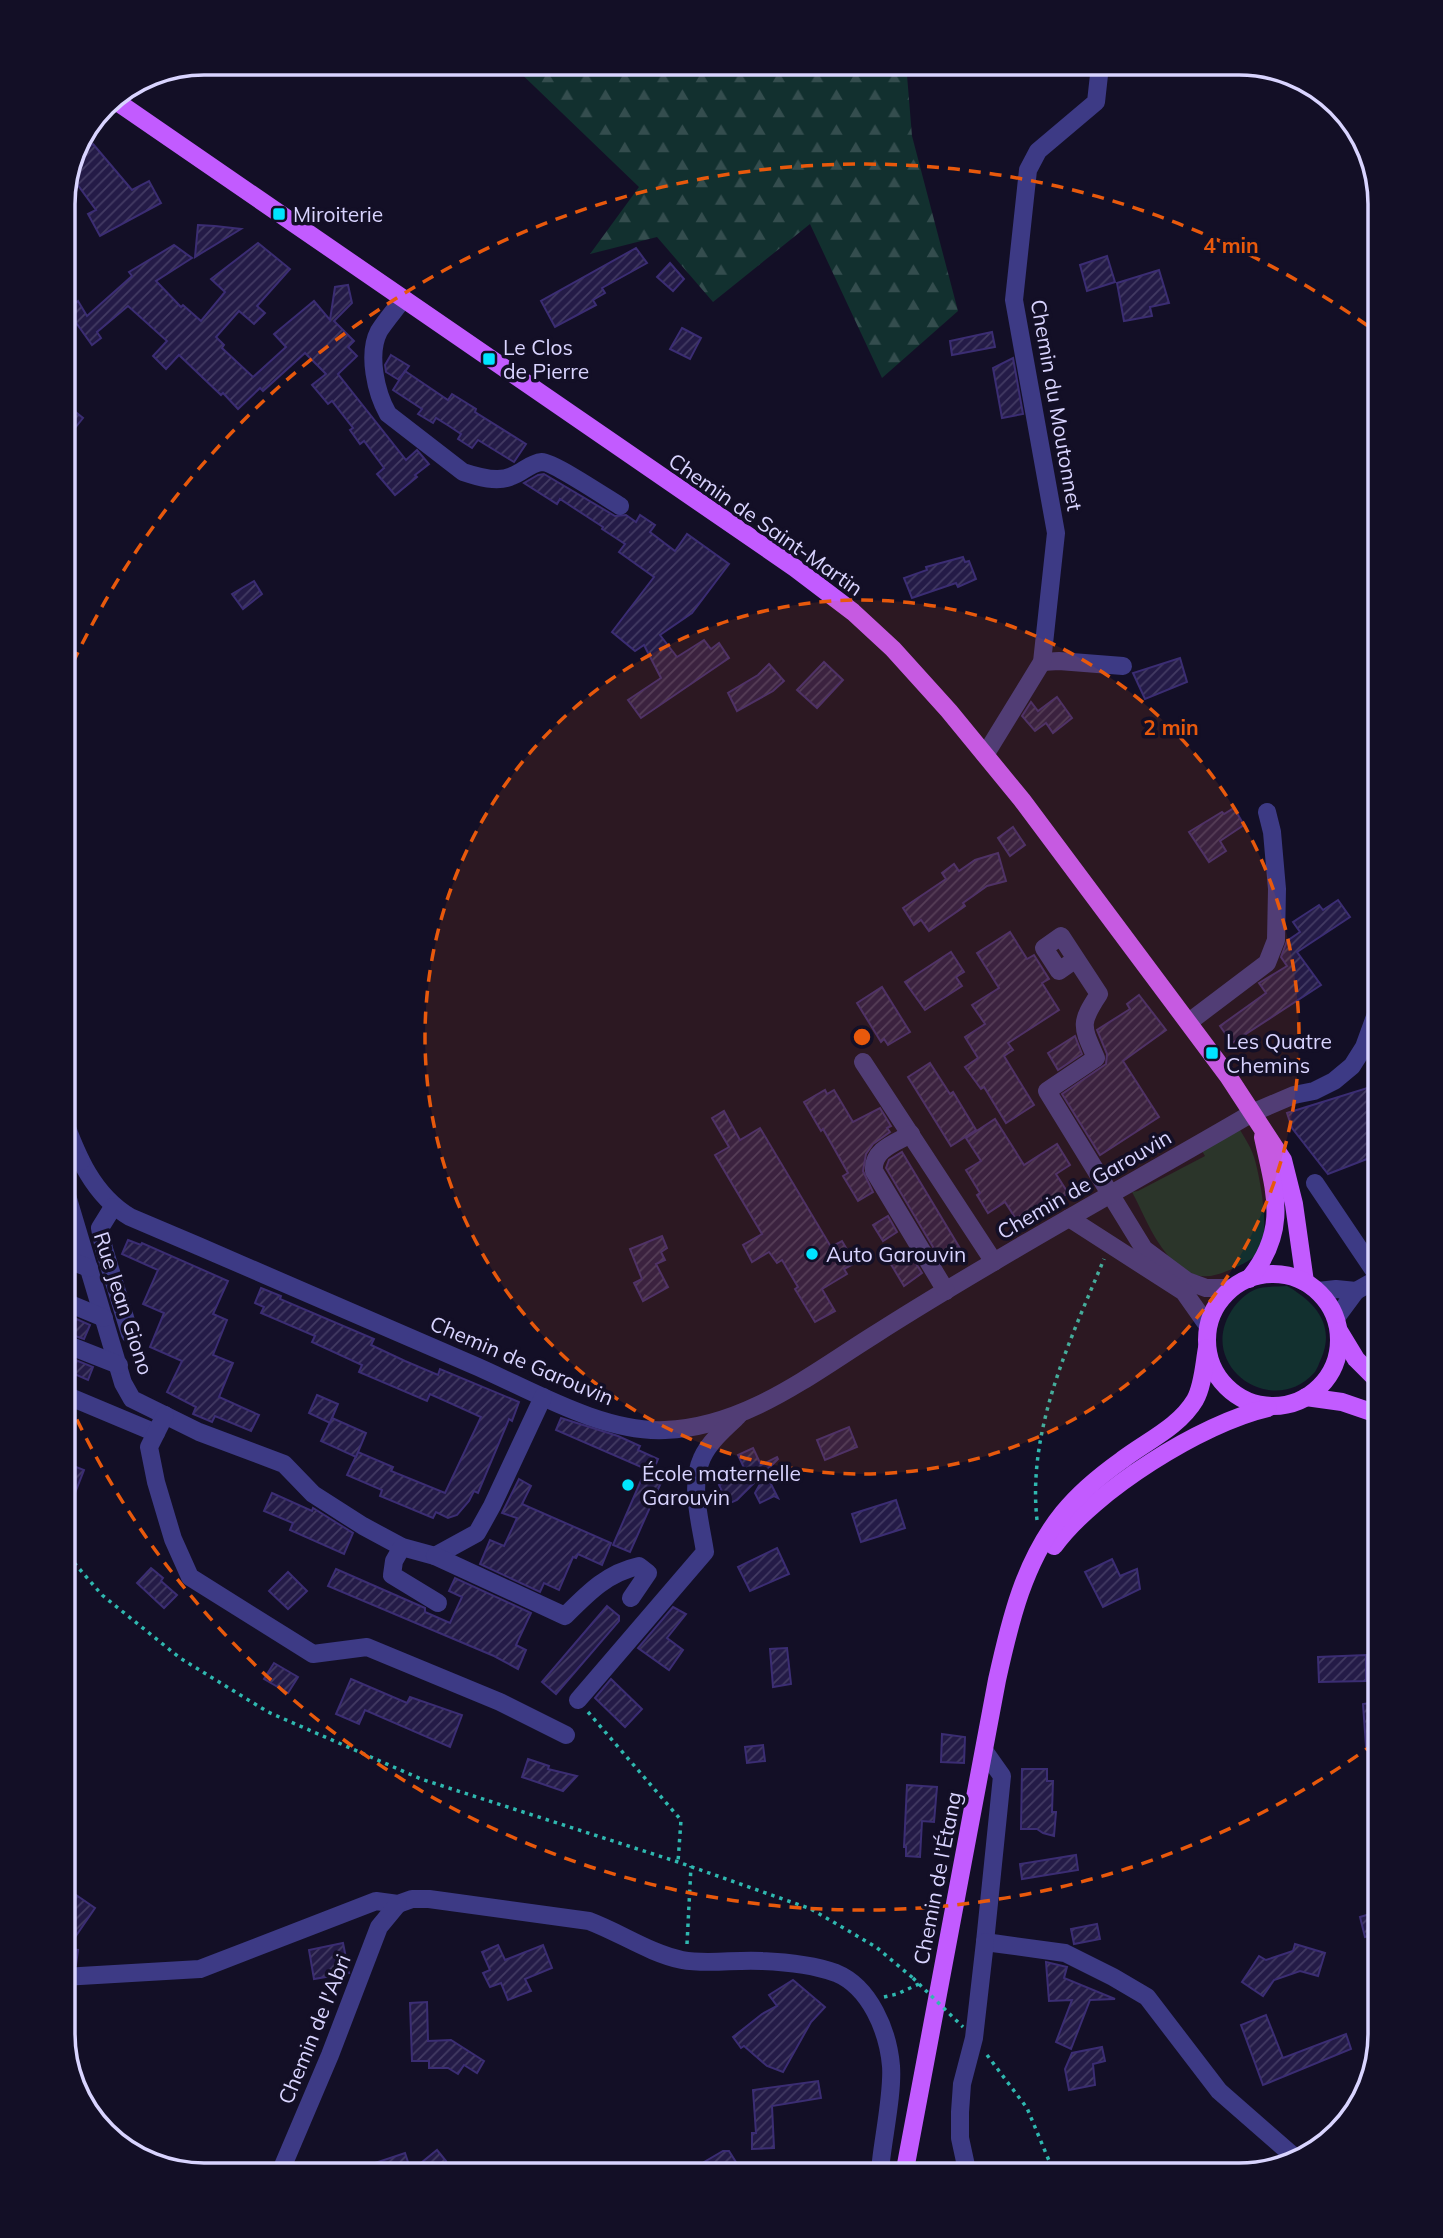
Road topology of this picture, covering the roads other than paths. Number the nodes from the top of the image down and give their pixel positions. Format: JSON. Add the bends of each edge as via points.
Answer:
{"nodes":[{"id":1,"x":1099,"y":76,"type":"edge"},
{"id":2,"x":122,"y":105,"type":"edge"},
{"id":3,"x":403,"y":299,"type":"junction"},
{"id":4,"x":620,"y":506,"type":"dead end"},
{"id":5,"x":1042,"y":662,"type":"junction"},
{"id":6,"x":1124,"y":666,"type":"dead end"},
{"id":7,"x":985,"y":755,"type":"junction"},
{"id":8,"x":1266,"y":812,"type":"dead end"},
{"id":9,"x":1076,"y":959,"type":"dead end"},
{"id":10,"x":1189,"y":1022,"type":"junction"},
{"id":11,"x":1368,"y":1036,"type":"edge"},
{"id":12,"x":863,"y":1062,"type":"dead end"},
{"id":13,"x":1258,"y":1119,"type":"junction"},
{"id":14,"x":911,"y":1134,"type":"junction"},
{"id":15,"x":75,"y":1175,"type":"edge"},
{"id":16,"x":1315,"y":1183,"type":"dead end"},
{"id":17,"x":1110,"y":1195,"type":"junction"},
{"id":18,"x":75,"y":1207,"type":"edge"},
{"id":19,"x":113,"y":1207,"type":"junction"},
{"id":20,"x":1069,"y":1218,"type":"junction"},
{"id":21,"x":1368,"y":1260,"type":"edge"},
{"id":22,"x":994,"y":1262,"type":"junction"},
{"id":23,"x":75,"y":1263,"type":"edge"},
{"id":24,"x":89,"y":1268,"type":"junction"},
{"id":25,"x":1249,"y":1279,"type":"junction"},
{"id":26,"x":1368,"y":1284,"type":"edge"},
{"id":27,"x":1311,"y":1287,"type":"junction"},
{"id":28,"x":1232,"y":1288,"type":"junction"},
{"id":29,"x":946,"y":1291,"type":"junction"},
{"id":30,"x":1356,"y":1291,"type":"junction"},
{"id":31,"x":75,"y":1306,"type":"edge"},
{"id":32,"x":104,"y":1318,"type":"junction"},
{"id":33,"x":1337,"y":1324,"type":"junction"},
{"id":34,"x":1208,"y":1326,"type":"junction"},
{"id":35,"x":130,"y":1334,"type":"dead end"},
{"id":36,"x":75,"y":1348,"type":"edge"},
{"id":37,"x":1208,"y":1348,"type":"junction"},
{"id":38,"x":119,"y":1365,"type":"junction"},
{"id":39,"x":1368,"y":1371,"type":"edge"},
{"id":40,"x":543,"y":1397,"type":"junction"},
{"id":41,"x":1306,"y":1397,"type":"junction"},
{"id":42,"x":75,"y":1399,"type":"edge"},
{"id":43,"x":1282,"y":1405,"type":"junction"},
{"id":44,"x":1368,"y":1411,"type":"edge"},
{"id":45,"x":740,"y":1413,"type":"junction"},
{"id":46,"x":165,"y":1415,"type":"junction"},
{"id":47,"x":156,"y":1433,"type":"junction"},
{"id":48,"x":402,"y":1547,"type":"junction"},
{"id":49,"x":435,"y":1556,"type":"junction"},
{"id":50,"x":1021,"y":1591,"type":"junction"},
{"id":51,"x":631,"y":1598,"type":"dead end"},
{"id":52,"x":438,"y":1604,"type":"dead end"},
{"id":53,"x":578,"y":1700,"type":"road end"},
{"id":54,"x":566,"y":1735,"type":"dead end"},
{"id":55,"x":985,"y":1752,"type":"junction"},
{"id":56,"x":398,"y":1904,"type":"junction"},
{"id":57,"x":985,"y":1942,"type":"junction"},
{"id":58,"x":75,"y":1976,"type":"edge"},
{"id":59,"x":1289,"y":2152,"type":"edge"},
{"id":60,"x":284,"y":2162,"type":"edge"},
{"id":61,"x":881,"y":2163,"type":"edge"},
{"id":62,"x":906,"y":2163,"type":"edge"},
{"id":63,"x":965,"y":2163,"type":"edge"}],
"edges":[{"from":1,"to":5,"type":"street","name":"Chemin du Moutonnet","via":[[1096,102],[1038,151],[1028,170],[1014,300],[1056,533]]},
{"from":2,"to":3,"type":"main road","name":"Chemin de Saint-Martin"},
{"from":3,"to":4,"type":"street","via":[[378,333],[376,343],[376,375],[388,414],[463,472],[501,479],[549,463]]},
{"from":3,"to":7,"type":"main road","name":"Chemin de Saint-Martin","via":[[853,612],[893,649]]},
{"from":5,"to":6,"type":"street"},
{"from":5,"to":7,"type":"street","name":"Chemin du Moutonnet"},
{"from":7,"to":10,"type":"main road","name":"Chemin de Saint-Martin"},
{"from":8,"to":10,"type":"street","via":[[1277,889],[1276,940],[1267,963]]},
{"from":9,"to":17,"type":"street","via":[[1098,993],[1085,1015],[1084,1031],[1096,1058],[1047,1091]]},
{"from":10,"to":13,"type":"main road","name":"Chemin de Saint-Martin"},
{"from":11,"to":13,"type":"street","name":"Chemin de Garouvin","via":[[1352,1066],[1334,1081],[1294,1095]]},
{"from":12,"to":14,"type":"street"},
{"from":13,"to":17,"type":"street","name":"Chemin de Garouvin"},
{"from":13,"to":25,"type":"main road","via":[[1275,1189],[1276,1218],[1273,1240]]},
{"from":13,"to":27,"type":"main road","name":"Chemin de Saint-Martin","via":[[1283,1160]]},
{"from":14,"to":22,"type":"street"},
{"from":14,"to":29,"type":"street","via":[[877,1154],[874,1171]]},
{"from":15,"to":19,"type":"street","name":"Chemin de Garouvin"},
{"from":16,"to":21,"type":"street"},
{"from":17,"to":20,"type":"street","name":"Chemin de Garouvin"},
{"from":17,"to":28,"type":"street","via":[[1144,1249],[1187,1281],[1206,1288]]},
{"from":18,"to":24,"type":"street","name":"Rue Jean Giono"},
{"from":19,"to":35,"type":"street","via":[[100,1228]]},
{"from":19,"to":40,"type":"street","name":"Chemin de Garouvin"},
{"from":20,"to":22,"type":"street","name":"Chemin de Garouvin"},
{"from":20,"to":34,"type":"street","via":[[1184,1292]]},
{"from":22,"to":29,"type":"street","name":"Chemin de Garouvin"},
{"from":23,"to":24,"type":"street"},
{"from":24,"to":32,"type":"street","name":"Rue Jean Giono"},
{"from":25,"to":27,"type":"main road","via":[[1287,1275]]},
{"from":25,"to":28,"type":"main road"},
{"from":26,"to":30,"type":"street"},
{"from":27,"to":30,"type":"street"},
{"from":27,"to":33,"type":"main road","via":[[1328,1303]]},
{"from":28,"to":34,"type":"main road","via":[[1217,1305]]},
{"from":29,"to":45,"type":"street","name":"Chemin de Garouvin","via":[[788,1390]]},
{"from":30,"to":33,"type":"street"},
{"from":31,"to":32,"type":"street"},
{"from":32,"to":38,"type":"street","name":"Rue Jean Giono"},
{"from":33,"to":39,"type":"main road"},
{"from":33,"to":41,"type":"main road","via":[[1339,1350],[1333,1369]]},
{"from":34,"to":37,"type":"main road"},
{"from":36,"to":38,"type":"street"},
{"from":37,"to":43,"type":"main road","via":[[1213,1368],[1241,1398],[1261,1405]]},
{"from":37,"to":50,"type":"main road","name":"Chemin de l’Étang","via":[[1197,1398],[1182,1418],[1121,1460],[1064,1512],[1040,1545]]},
{"from":38,"to":46,"type":"street","name":"Rue Jean Giono","via":[[132,1399]]},
{"from":40,"to":45,"type":"street","name":"Chemin de Garouvin","via":[[597,1419],[665,1430]]},
{"from":40,"to":49,"type":"street","via":[[477,1533]]},
{"from":41,"to":43,"type":"main road"},
{"from":41,"to":44,"type":"main road"},
{"from":42,"to":47,"type":"street"},
{"from":43,"to":50,"type":"main road","name":"Chemin de l’Étang","via":[[1226,1421],[1154,1460],[1066,1529]]},
{"from":45,"to":53,"type":"street","via":[[702,1457],[697,1474],[705,1552]]},
{"from":46,"to":47,"type":"street"},
{"from":46,"to":48,"type":"street","name":"Rue Jean Giono","via":[[284,1464],[313,1494]]},
{"from":47,"to":54,"type":"street","via":[[149,1447],[156,1482],[190,1577],[313,1654],[367,1647]]},
{"from":48,"to":49,"type":"street","name":"Rue Jean Giono"},
{"from":48,"to":52,"type":"street","via":[[393,1575]]},
{"from":49,"to":51,"type":"street","name":"Rue Jean Giono","via":[[565,1616],[595,1586],[620,1570],[639,1566],[648,1573]]},
{"from":50,"to":55,"type":"main road","name":"Chemin de l’Étang","via":[[1010,1624]]},
{"from":55,"to":57,"type":"street","via":[[1002,1776]]},
{"from":55,"to":62,"type":"main road","name":"Chemin de l’Étang"},
{"from":56,"to":58,"type":"street","via":[[376,1901],[200,1969]]},
{"from":56,"to":60,"type":"street","name":"Chemin de l'Abri","via":[[379,1927]]},
{"from":56,"to":61,"type":"street","via":[[429,1899],[589,1921],[659,1954],[686,1961],[790,1963],[836,1973],[869,2001],[884,2033],[891,2067]]},
{"from":57,"to":59,"type":"street","via":[[1065,1953],[1147,1997],[1219,2091]]},
{"from":57,"to":63,"type":"street","via":[[962,2084],[960,2138]]}]}
